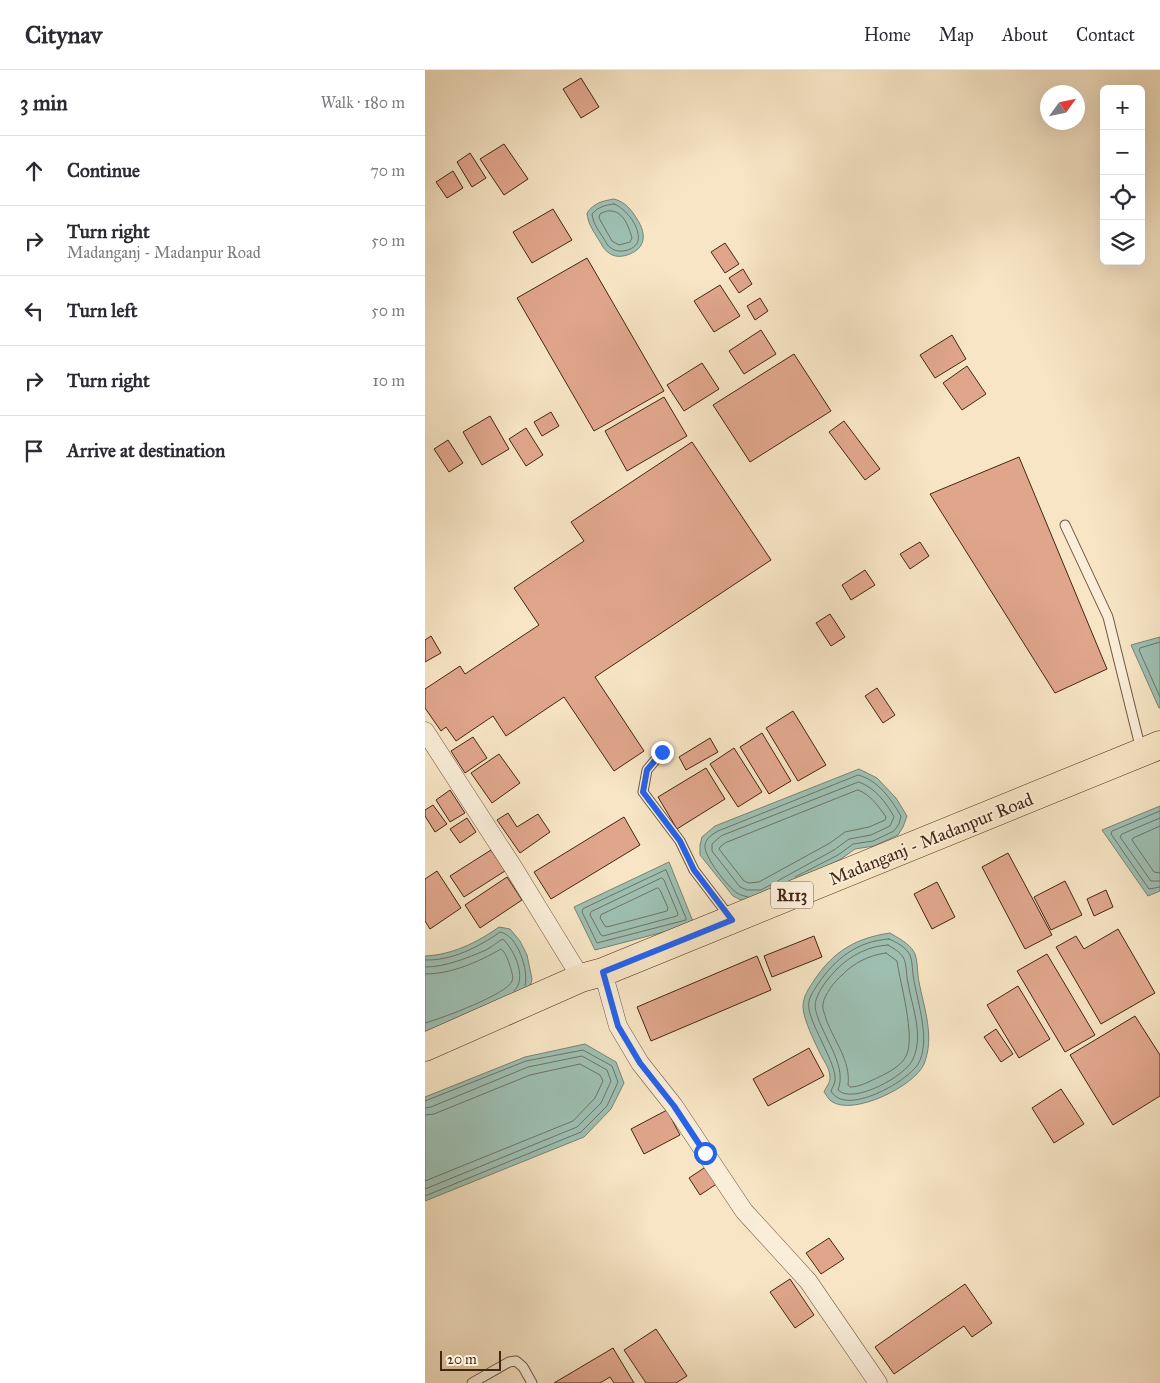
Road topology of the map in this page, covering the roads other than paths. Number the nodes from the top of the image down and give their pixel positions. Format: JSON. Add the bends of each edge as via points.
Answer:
{"nodes":[{"id":1,"x":1065,"y":525,"type":"dead end"},
{"id":2,"x":425,"y":731,"type":"edge"},
{"id":3,"x":1151,"y":749,"type":"edge"},
{"id":4,"x":662,"y":752,"type":"dead end"},
{"id":5,"x":732,"y":920,"type":"junction"},
{"id":6,"x":592,"y":975,"type":"junction"},
{"id":7,"x":425,"y":1047,"type":"edge"},
{"id":8,"x":472,"y":1383,"type":"edge"},
{"id":9,"x":532,"y":1383,"type":"edge"},
{"id":10,"x":878,"y":1383,"type":"edge"}],
"edges":[{"from":1,"to":3,"type":"lane","via":[[1108,617]]},
{"from":2,"to":6,"type":"street","via":[[513,867]]},
{"from":3,"to":5,"type":"main road","name":"Madanganj - Madanpur Road","number":"R113"},
{"from":4,"to":5,"type":"lane","via":[[647,770],[643,792],[680,841],[694,870]]},
{"from":5,"to":6,"type":"main road","name":"Madanganj - Madanpur Road","number":"R113"},
{"from":6,"to":7,"type":"main road","name":"Madanganj - Madanpur Road","number":"R113"},
{"from":6,"to":10,"type":"street","via":[[640,1063],[674,1106],[744,1211],[808,1281]]},
{"from":8,"to":9,"type":"lane","via":[[516,1361]]}]}
